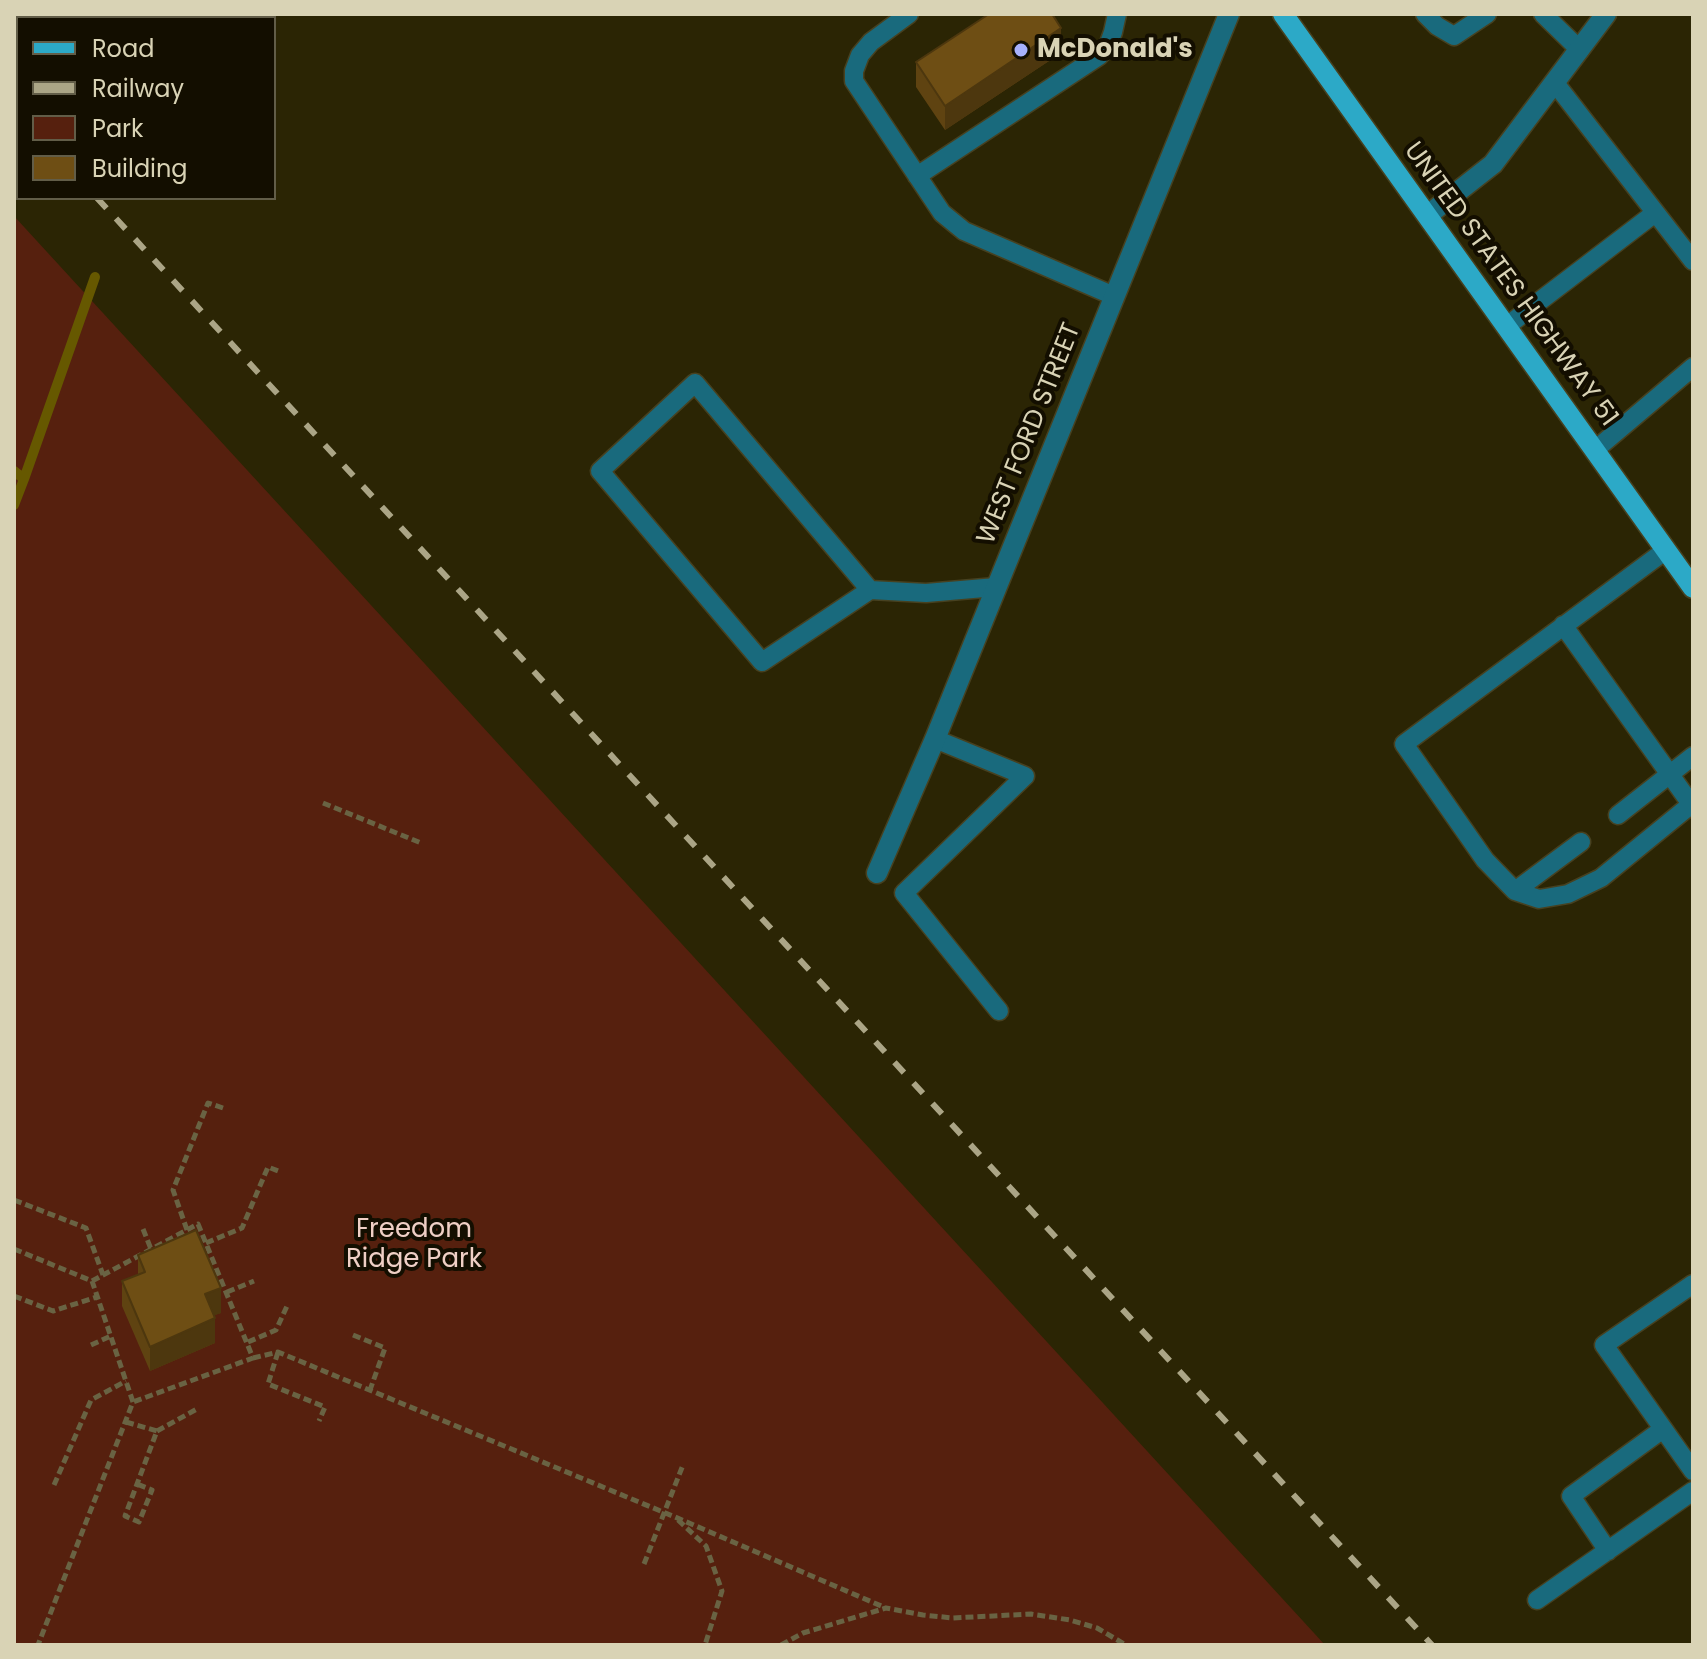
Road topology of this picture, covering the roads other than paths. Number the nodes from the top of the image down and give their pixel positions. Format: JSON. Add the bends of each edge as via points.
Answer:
{"nodes":[{"id":1,"x":909,"y":14,"type":"edge"},
{"id":2,"x":1117,"y":14,"type":"edge"},
{"id":3,"x":1229,"y":14,"type":"edge"},
{"id":4,"x":1283,"y":14,"type":"edge"},
{"id":5,"x":1425,"y":14,"type":"edge"},
{"id":6,"x":1487,"y":14,"type":"edge"},
{"id":7,"x":1543,"y":14,"type":"edge"},
{"id":8,"x":1606,"y":14,"type":"edge"},
{"id":9,"x":1580,"y":50,"type":"junction"},
{"id":10,"x":1555,"y":83,"type":"junction"},
{"id":11,"x":917,"y":176,"type":"junction"},
{"id":12,"x":1655,"y":213,"type":"junction"},
{"id":13,"x":1428,"y":215,"type":"junction"},
{"id":14,"x":1693,"y":261,"type":"edge"},
{"id":15,"x":1114,"y":296,"type":"junction"},
{"id":16,"x":1507,"y":326,"type":"junction"},
{"id":17,"x":1693,"y":367,"type":"edge"},
{"id":18,"x":1595,"y":450,"type":"junction"},
{"id":19,"x":1666,"y":550,"type":"junction"},
{"id":20,"x":996,"y":587,"type":"junction"},
{"id":21,"x":1693,"y":588,"type":"edge"},
{"id":22,"x":870,"y":590,"type":"junction"},
{"id":23,"x":1563,"y":625,"type":"junction"},
{"id":24,"x":935,"y":739,"type":"junction"},
{"id":25,"x":1693,"y":756,"type":"edge"},
{"id":26,"x":1669,"y":775,"type":"junction"},
{"id":27,"x":1692,"y":804,"type":"edge"},
{"id":28,"x":1618,"y":815,"type":"dead end"},
{"id":29,"x":1581,"y":842,"type":"dead end"},
{"id":30,"x":877,"y":873,"type":"joint"},
{"id":31,"x":1515,"y":891,"type":"junction"},
{"id":32,"x":904,"y":893,"type":"junction"},
{"id":33,"x":999,"y":1011,"type":"dead end"},
{"id":34,"x":1693,"y":1284,"type":"edge"},
{"id":35,"x":1663,"y":1429,"type":"junction"},
{"id":36,"x":1693,"y":1471,"type":"edge"},
{"id":37,"x":1693,"y":1491,"type":"edge"},
{"id":38,"x":1608,"y":1551,"type":"junction"},
{"id":39,"x":1537,"y":1600,"type":"dead end"}],
"edges":[{"from":1,"to":11,"type":"lane","via":[[860,55],[854,81]]},
{"from":2,"to":11,"type":"lane","via":[[1108,46],[1099,56]]},
{"from":3,"to":15,"type":"street","name":"WEST FORD STREET"},
{"from":4,"to":13,"type":"main road","name":"UNITED STATES HIGHWAY 51"},
{"from":5,"to":6,"type":"lane","via":[[1454,36]]},
{"from":7,"to":9,"type":"lane"},
{"from":8,"to":9,"type":"street"},
{"from":9,"to":10,"type":"street"},
{"from":10,"to":12,"type":"lane"},
{"from":10,"to":13,"type":"street","via":[[1493,164]]},
{"from":11,"to":15,"type":"lane","via":[[942,213],[964,231]]},
{"from":12,"to":14,"type":"lane"},
{"from":12,"to":16,"type":"lane"},
{"from":13,"to":16,"type":"main road","name":"UNITED STATES HIGHWAY 51"},
{"from":15,"to":20,"type":"street","name":"WEST FORD STREET"},
{"from":16,"to":18,"type":"main road","name":"UNITED STATES HIGHWAY 51"},
{"from":17,"to":18,"type":"lane"},
{"from":18,"to":19,"type":"main road","name":"UNITED STATES HIGHWAY 51"},
{"from":19,"to":21,"type":"main road","name":"UNITED STATES HIGHWAY 51"},
{"from":19,"to":23,"type":"lane"},
{"from":20,"to":22,"type":"lane","via":[[926,593]]},
{"from":20,"to":24,"type":"street","name":"WEST FORD STREET"},
{"from":22,"to":22,"type":"lane","via":[[762,662],[600,471],[695,383]]},
{"from":23,"to":26,"type":"lane"},
{"from":23,"to":31,"type":"lane","via":[[1404,744],[1485,860]]},
{"from":24,"to":30,"type":"street","name":"WEST FORD STREET"},
{"from":24,"to":32,"type":"lane","via":[[1025,776]]},
{"from":25,"to":26,"type":"lane"},
{"from":26,"to":27,"type":"lane"},
{"from":26,"to":28,"type":"lane"},
{"from":27,"to":31,"type":"lane","via":[[1601,878],[1568,894],[1539,899]]},
{"from":29,"to":31,"type":"lane"},
{"from":30,"to":32,"type":"lane"},
{"from":32,"to":33,"type":"lane"},
{"from":34,"to":35,"type":"lane","via":[[1604,1345]]},
{"from":35,"to":36,"type":"lane"},
{"from":35,"to":38,"type":"lane","via":[[1571,1496]]},
{"from":37,"to":38,"type":"lane"},
{"from":38,"to":39,"type":"lane"}]}
